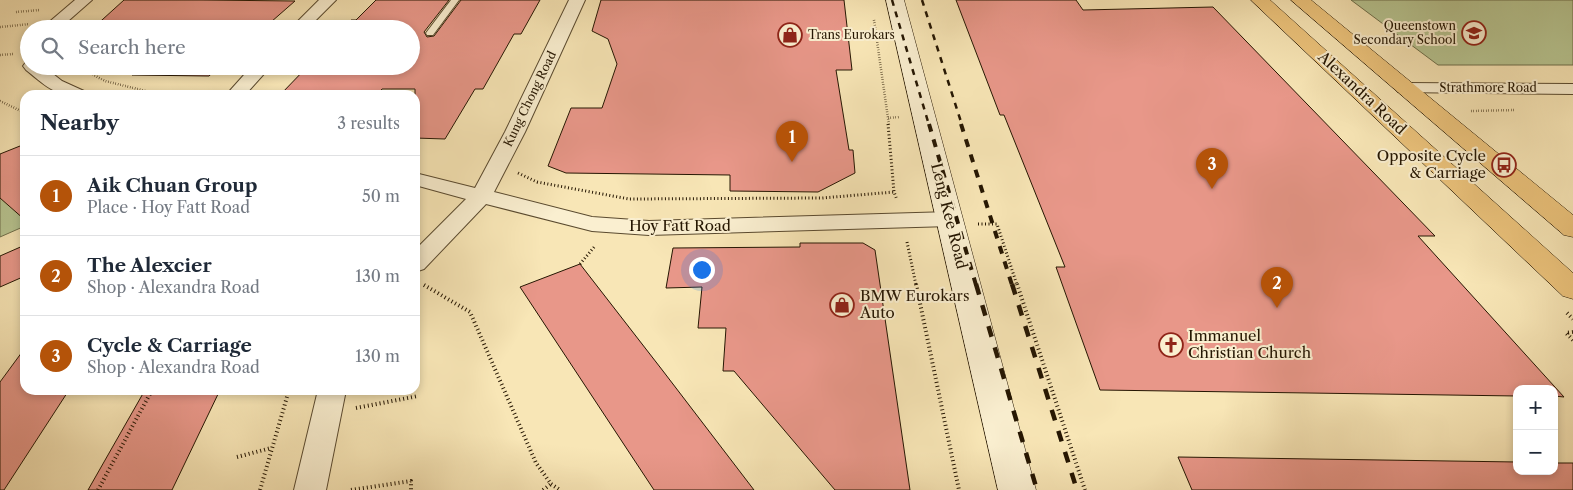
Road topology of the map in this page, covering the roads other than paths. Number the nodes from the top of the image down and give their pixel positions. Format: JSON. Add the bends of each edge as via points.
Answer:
{"nodes":[{"id":1,"x":84,"y":0,"type":"edge"},
{"id":2,"x":328,"y":0,"type":"edge"},
{"id":3,"x":455,"y":0,"type":"edge"},
{"id":4,"x":577,"y":0,"type":"edge"},
{"id":5,"x":895,"y":0,"type":"edge"},
{"id":6,"x":1260,"y":0,"type":"edge"},
{"id":7,"x":1300,"y":0,"type":"edge"},
{"id":8,"x":61,"y":20,"type":"edge"},
{"id":9,"x":307,"y":20,"type":"edge"},
{"id":10,"x":430,"y":33,"type":"dead end"},
{"id":11,"x":43,"y":75,"type":"edge"},
{"id":12,"x":254,"y":75,"type":"edge"},
{"id":13,"x":1404,"y":88,"type":"junction"},
{"id":14,"x":1573,"y":89,"type":"edge"},
{"id":15,"x":66,"y":90,"type":"edge"},
{"id":16,"x":240,"y":90,"type":"edge"},
{"id":17,"x":420,"y":181,"type":"edge"},
{"id":18,"x":481,"y":196,"type":"junction"},
{"id":19,"x":962,"y":222,"type":"junction"},
{"id":20,"x":1573,"y":229,"type":"edge"},
{"id":21,"x":420,"y":269,"type":"edge"},
{"id":22,"x":1573,"y":289,"type":"edge"},
{"id":23,"x":331,"y":395,"type":"edge"},
{"id":24,"x":310,"y":490,"type":"edge"},
{"id":25,"x":1017,"y":490,"type":"edge"}],
"edges":[{"from":1,"to":8,"type":"street"},
{"from":2,"to":9,"type":"street"},
{"from":3,"to":10,"type":"lane"},
{"from":4,"to":18,"type":"street","name":"Kung Chong Road"},
{"from":5,"to":19,"type":"street","name":"Leng Kee Road"},
{"from":6,"to":22,"type":"main road","name":"Alexandra Road"},
{"from":7,"to":13,"type":"main road","name":"Alexandra Road"},
{"from":11,"to":15,"type":"street"},
{"from":12,"to":16,"type":"street"},
{"from":13,"to":14,"type":"street","name":"Strathmore Road"},
{"from":13,"to":20,"type":"main road","name":"Alexandra Road"},
{"from":17,"to":18,"type":"street","name":"Hoy Fatt Road"},
{"from":18,"to":19,"type":"street","name":"Hoy Fatt Road","via":[[592,224],[633,227],[901,220]]},
{"from":18,"to":21,"type":"street","name":"Kung Chong Road"},
{"from":19,"to":25,"type":"street","name":"Leng Kee Road"},
{"from":23,"to":24,"type":"street"}]}
